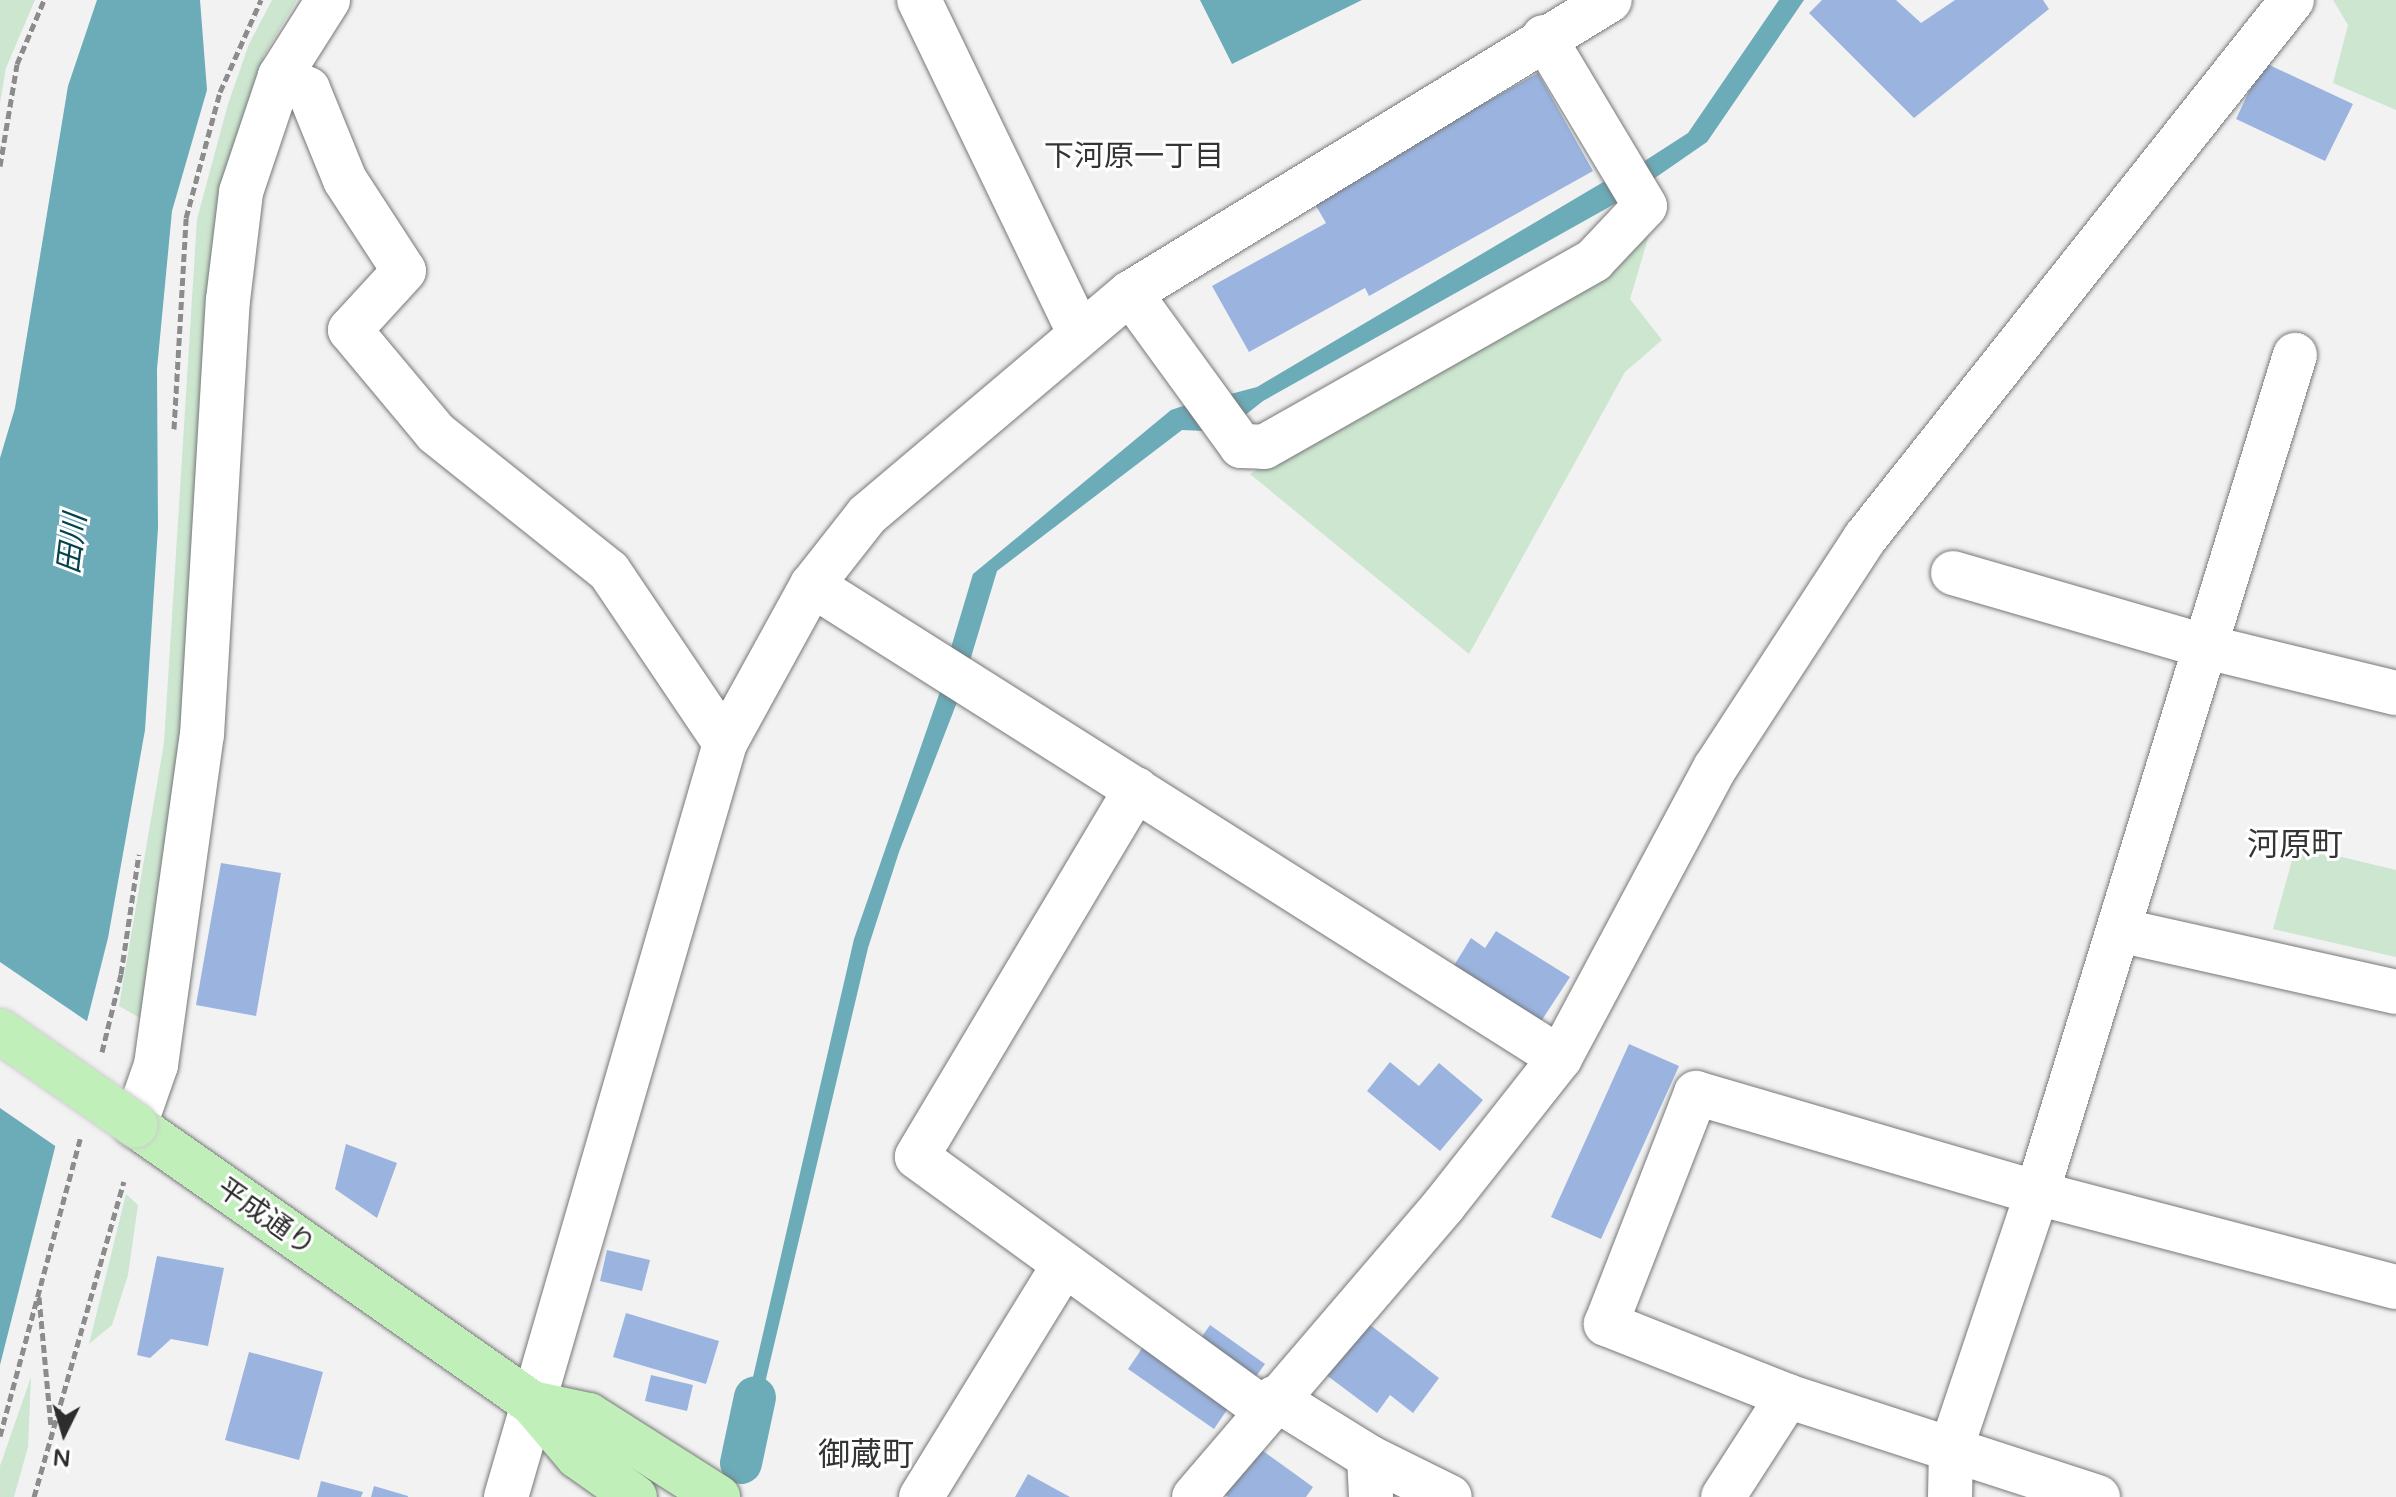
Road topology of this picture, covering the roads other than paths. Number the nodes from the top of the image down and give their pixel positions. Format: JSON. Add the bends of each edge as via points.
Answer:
{"nodes":[{"id":1,"x":328,"y":0,"type":"edge"},
{"id":2,"x":919,"y":0,"type":"edge"},
{"id":3,"x":1610,"y":0,"type":"edge"},
{"id":4,"x":2292,"y":0,"type":"edge"},
{"id":5,"x":1544,"y":37,"type":"junction"},
{"id":6,"x":280,"y":76,"type":"junction"},
{"id":7,"x":1130,"y":293,"type":"junction"},
{"id":8,"x":1079,"y":332,"type":"junction"},
{"id":9,"x":2295,"y":355,"type":"dead end"},
{"id":10,"x":1953,"y":573,"type":"dead end"},
{"id":11,"x":812,"y":585,"type":"junction"},
{"id":12,"x":2207,"y":647,"type":"junction"},
{"id":13,"x":2396,"y":693,"type":"edge"},
{"id":14,"x":725,"y":743,"type":"junction"},
{"id":15,"x":1136,"y":789,"type":"junction"},
{"id":16,"x":2119,"y":930,"type":"junction"},
{"id":17,"x":2396,"y":992,"type":"edge"},
{"id":18,"x":0,"y":1031,"type":"edge"},
{"id":19,"x":1560,"y":1058,"type":"junction"},
{"id":20,"x":135,"y":1125,"type":"junction"},
{"id":21,"x":2037,"y":1193,"type":"junction"},
{"id":22,"x":1063,"y":1266,"type":"junction"},
{"id":23,"x":2396,"y":1287,"type":"edge"},
{"id":24,"x":1788,"y":1396,"type":"junction"},
{"id":25,"x":532,"y":1403,"type":"junction"},
{"id":26,"x":1269,"y":1404,"type":"junction"},
{"id":27,"x":1951,"y":1449,"type":"junction"},
{"id":28,"x":1370,"y":1477,"type":"edge"},
{"id":29,"x":506,"y":1497,"type":"edge"},
{"id":30,"x":635,"y":1497,"type":"edge"},
{"id":31,"x":718,"y":1497,"type":"edge"},
{"id":32,"x":921,"y":1497,"type":"edge"},
{"id":33,"x":1194,"y":1497,"type":"edge"},
{"id":34,"x":1450,"y":1497,"type":"edge"},
{"id":35,"x":1723,"y":1497,"type":"edge"},
{"id":36,"x":1950,"y":1497,"type":"edge"},
{"id":37,"x":2098,"y":1497,"type":"edge"}],
"edges":[{"from":1,"to":6,"type":"street"},
{"from":2,"to":8,"type":"street"},
{"from":3,"to":5,"type":"street"},
{"from":4,"to":19,"type":"street","via":[[1865,538],[1715,768]]},
{"from":5,"to":7,"type":"street"},
{"from":5,"to":7,"type":"street","via":[[1645,206],[1594,260],[1264,447],[1241,446]]},
{"from":6,"to":14,"type":"street","via":[[308,89],[345,180],[404,271],[350,330],[436,433],[609,571]]},
{"from":6,"to":20,"type":"street","via":[[241,192],[228,300],[202,735],[156,1065]]},
{"from":7,"to":8,"type":"street"},
{"from":8,"to":11,"type":"street","via":[[867,515]]},
{"from":9,"to":12,"type":"street"},
{"from":10,"to":12,"type":"street"},
{"from":11,"to":14,"type":"street"},
{"from":11,"to":15,"type":"street"},
{"from":12,"to":13,"type":"street"},
{"from":12,"to":16,"type":"street"},
{"from":14,"to":25,"type":"street"},
{"from":15,"to":19,"type":"street"},
{"from":15,"to":22,"type":"street","via":[[917,1157]]},
{"from":16,"to":17,"type":"street"},
{"from":16,"to":21,"type":"street"},
{"from":18,"to":20,"type":"main road","name":"平成通り","bridge":true},
{"from":19,"to":26,"type":"street","via":[[1444,1205]]},
{"from":20,"to":25,"type":"main road","name":"平成通り"},
{"from":21,"to":23,"type":"street"},
{"from":21,"to":24,"type":"street","via":[[1696,1093],[1606,1324]]},
{"from":21,"to":27,"type":"street"},
{"from":22,"to":26,"type":"street"},
{"from":22,"to":32,"type":"street"},
{"from":24,"to":27,"type":"street"},
{"from":24,"to":35,"type":"street"},
{"from":25,"to":29,"type":"street"},
{"from":25,"to":30,"type":"main road","name":"平成通り","via":[[577,1456]]},
{"from":25,"to":31,"type":"main road","name":"平成通り","via":[[589,1415]]},
{"from":26,"to":28,"type":"street"},
{"from":26,"to":33,"type":"street"},
{"from":27,"to":36,"type":"street"},
{"from":27,"to":37,"type":"street"},
{"from":28,"to":34,"type":"street"}]}
